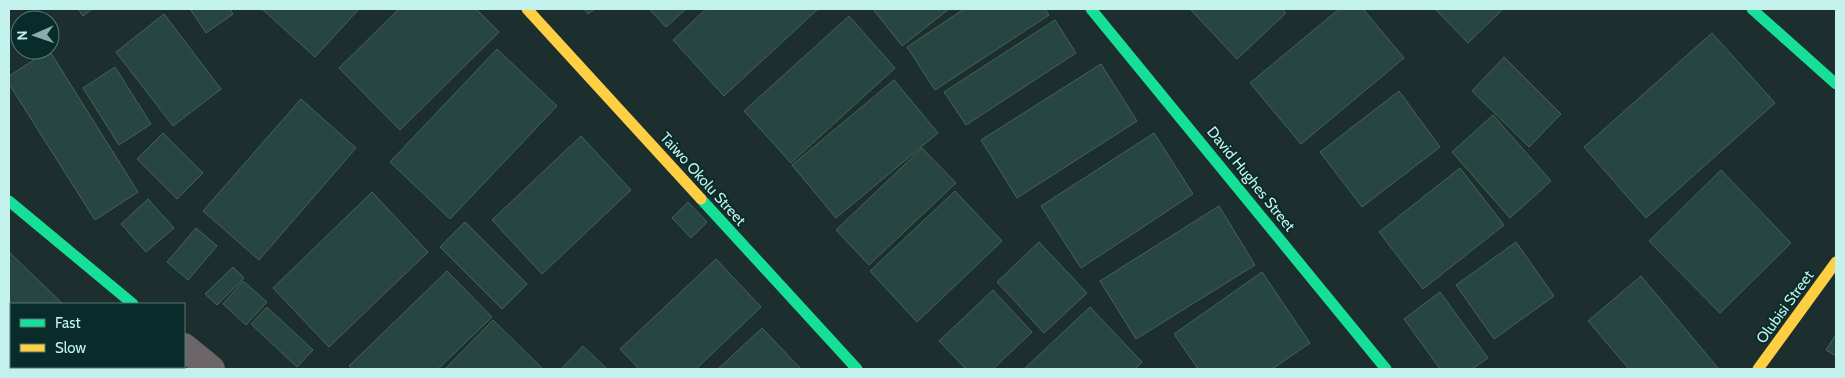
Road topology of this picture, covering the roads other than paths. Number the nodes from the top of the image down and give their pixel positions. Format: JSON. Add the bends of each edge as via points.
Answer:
{"nodes":[{"id":1,"x":527,"y":9,"type":"edge"},
{"id":2,"x":1091,"y":9,"type":"edge"},
{"id":3,"x":1752,"y":9,"type":"edge"},
{"id":4,"x":1836,"y":84,"type":"edge"},
{"id":5,"x":9,"y":201,"type":"edge"},
{"id":6,"x":1836,"y":262,"type":"edge"},
{"id":7,"x":132,"y":303,"type":"edge"},
{"id":8,"x":185,"y":348,"type":"edge"},
{"id":9,"x":211,"y":369,"type":"edge"},
{"id":10,"x":857,"y":369,"type":"edge"},
{"id":11,"x":1386,"y":369,"type":"edge"},
{"id":12,"x":1758,"y":369,"type":"edge"}],
"edges":[{"from":1,"to":10,"type":"street","name":"Taiwo Okolu Street"},
{"from":2,"to":11,"type":"street","name":"David Hughes Street"},
{"from":3,"to":4,"type":"street"},
{"from":5,"to":7,"type":"street"},
{"from":6,"to":12,"type":"street","name":"Olubisi Street"},
{"from":8,"to":9,"type":"street"}]}
